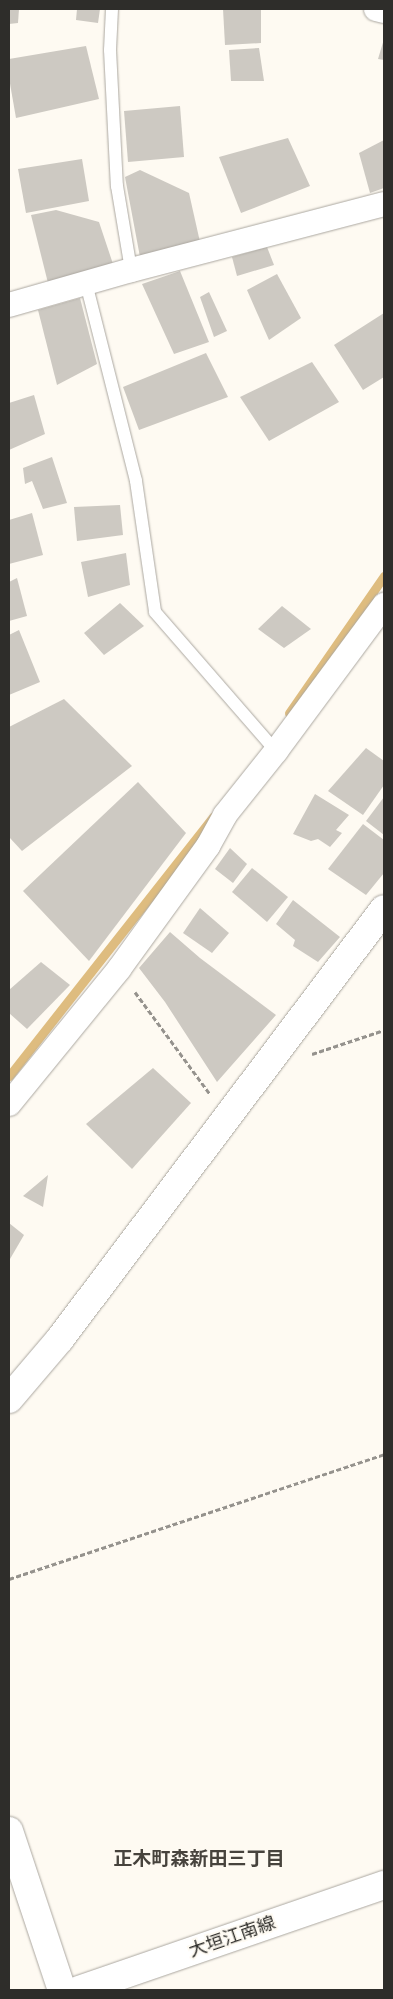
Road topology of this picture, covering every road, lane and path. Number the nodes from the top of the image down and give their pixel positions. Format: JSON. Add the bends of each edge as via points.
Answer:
{"nodes":[{"id":1,"x":112,"y":9,"type":"edge"},
{"id":2,"x":376,"y":9,"type":"edge"},
{"id":3,"x":384,"y":11,"type":"edge"},
{"id":4,"x":384,"y":204,"type":"edge"},
{"id":5,"x":131,"y":270,"type":"junction"},
{"id":6,"x":86,"y":283,"type":"junction"},
{"id":7,"x":9,"y":305,"type":"edge"},
{"id":8,"x":384,"y":605,"type":"edge"},
{"id":9,"x":276,"y":751,"type":"junction"},
{"id":10,"x":384,"y":909,"type":"edge"},
{"id":11,"x":119,"y":969,"type":"junction"},
{"id":12,"x":384,"y":1030,"type":"edge"},
{"id":13,"x":270,"y":1059,"type":"junction"},
{"id":14,"x":9,"y":1104,"type":"edge"},
{"id":15,"x":226,"y":1116,"type":"junction"},
{"id":16,"x":9,"y":1400,"type":"edge"},
{"id":17,"x":384,"y":1454,"type":"edge"},
{"id":18,"x":9,"y":1579,"type":"edge"},
{"id":19,"x":9,"y":1832,"type":"edge"},
{"id":20,"x":384,"y":1884,"type":"edge"},
{"id":21,"x":62,"y":1990,"type":"edge"},
{"id":22,"x":79,"y":1990,"type":"edge"}],
"edges":[{"from":1,"to":5,"type":"lane","via":[[110,50],[117,186]]},
{"from":2,"to":3,"type":"street"},
{"from":4,"to":5,"type":"street"},
{"from":5,"to":6,"type":"street"},
{"from":6,"to":7,"type":"street"},
{"from":6,"to":9,"type":"lane","via":[[136,481],[156,612]]},
{"from":8,"to":9,"type":"street"},
{"from":9,"to":11,"type":"street","via":[[225,815],[208,846]]},
{"from":10,"to":13,"type":"street"},
{"from":11,"to":14,"type":"street"},
{"from":11,"to":15,"type":"path"},
{"from":12,"to":13,"type":"path","via":[[290,1061]]},
{"from":13,"to":15,"type":"street"},
{"from":15,"to":16,"type":"street","via":[[60,1339]]},
{"from":17,"to":18,"type":"path"},
{"from":19,"to":21,"type":"street"},
{"from":20,"to":22,"type":"street","name":"大垣江南線"}]}
